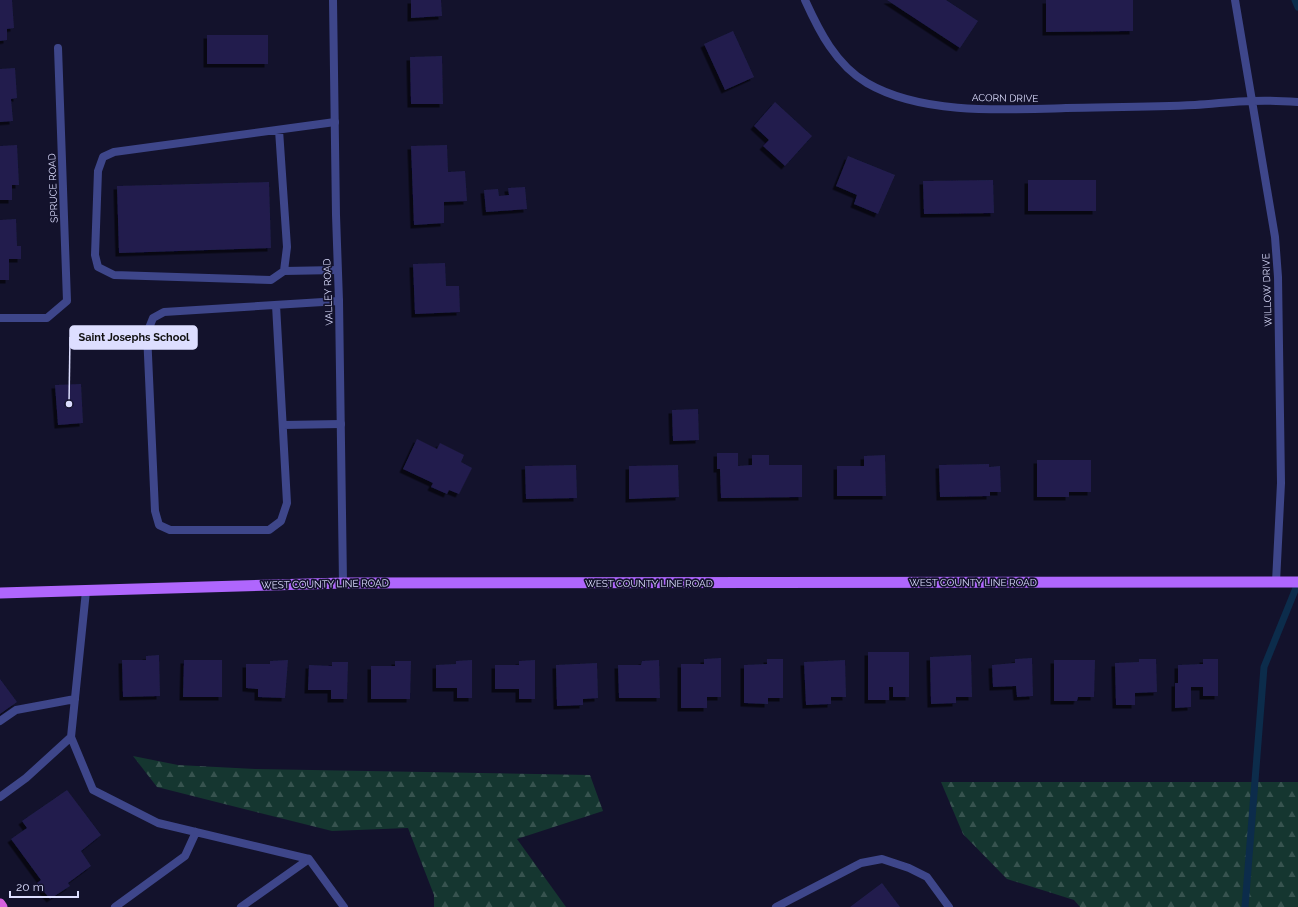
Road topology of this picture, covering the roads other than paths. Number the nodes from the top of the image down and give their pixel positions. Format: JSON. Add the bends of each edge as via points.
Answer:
{"nodes":[{"id":1,"x":333,"y":0,"type":"edge"},
{"id":2,"x":805,"y":0,"type":"edge"},
{"id":3,"x":1235,"y":0,"type":"edge"},
{"id":4,"x":58,"y":48,"type":"dead end"},
{"id":5,"x":1252,"y":101,"type":"junction"},
{"id":6,"x":1298,"y":102,"type":"edge"},
{"id":7,"x":335,"y":122,"type":"junction"},
{"id":8,"x":279,"y":130,"type":"junction"},
{"id":9,"x":337,"y":270,"type":"junction"},
{"id":10,"x":284,"y":271,"type":"junction"},
{"id":11,"x":339,"y":301,"type":"junction"},
{"id":12,"x":276,"y":305,"type":"junction"},
{"id":13,"x":0,"y":318,"type":"edge"},
{"id":14,"x":283,"y":424,"type":"junction"},
{"id":15,"x":341,"y":424,"type":"junction"},
{"id":16,"x":1276,"y":582,"type":"junction"},
{"id":17,"x":1298,"y":582,"type":"edge"},
{"id":18,"x":343,"y":583,"type":"junction"},
{"id":19,"x":86,"y":590,"type":"junction"},
{"id":20,"x":0,"y":593,"type":"edge"},
{"id":21,"x":75,"y":699,"type":"junction"},
{"id":22,"x":0,"y":721,"type":"edge"},
{"id":23,"x":71,"y":737,"type":"junction"},
{"id":24,"x":0,"y":796,"type":"edge"},
{"id":25,"x":196,"y":832,"type":"junction"},
{"id":26,"x":309,"y":859,"type":"junction"},
{"id":27,"x":0,"y":904,"type":"edge"},
{"id":28,"x":2,"y":907,"type":"edge"},
{"id":29,"x":115,"y":907,"type":"edge"},
{"id":30,"x":241,"y":907,"type":"edge"},
{"id":31,"x":344,"y":907,"type":"edge"},
{"id":32,"x":776,"y":907,"type":"edge"},
{"id":33,"x":949,"y":907,"type":"edge"}],
"edges":[{"from":1,"to":7,"type":"street","name":"VALLEY ROAD"},
{"from":2,"to":5,"type":"street","name":"ACORN DRIVE","via":[[819,31],[851,71],[867,83],[891,95],[914,101],[950,107],[1020,109],[1197,105]]},
{"from":3,"to":5,"type":"street","name":"WILLOW DRIVE"},
{"from":4,"to":13,"type":"street","name":"SPRUCE ROAD","via":[[67,301],[47,318]]},
{"from":5,"to":6,"type":"street","name":"ACORN DRIVE"},
{"from":5,"to":16,"type":"street","name":"WILLOW DRIVE","via":[[1275,238],[1278,277],[1281,483]]},
{"from":7,"to":8,"type":"street"},
{"from":7,"to":9,"type":"street","name":"VALLEY ROAD"},
{"from":8,"to":10,"type":"street","via":[[286,247]]},
{"from":8,"to":10,"type":"street","via":[[114,152],[103,157],[98,171],[95,255],[98,267],[114,274],[271,280]]},
{"from":9,"to":10,"type":"street"},
{"from":9,"to":11,"type":"street","name":"VALLEY ROAD"},
{"from":11,"to":12,"type":"street"},
{"from":11,"to":15,"type":"street","name":"VALLEY ROAD"},
{"from":12,"to":14,"type":"street"},
{"from":12,"to":14,"type":"street","via":[[164,312],[153,318],[147,333],[154,511],[159,525],[170,530],[269,530],[281,521],[287,503]]},
{"from":14,"to":15,"type":"street"},
{"from":15,"to":18,"type":"street","name":"VALLEY ROAD"},
{"from":16,"to":17,"type":"main road","name":"WEST COUNTY LINE ROAD"},
{"from":16,"to":18,"type":"main road","name":"WEST COUNTY LINE ROAD"},
{"from":18,"to":19,"type":"main road","name":"WEST COUNTY LINE ROAD"},
{"from":19,"to":20,"type":"main road","name":"WEST COUNTY LINE ROAD"},
{"from":19,"to":21,"type":"street"},
{"from":21,"to":22,"type":"street","via":[[16,710]]},
{"from":21,"to":23,"type":"street"},
{"from":23,"to":24,"type":"street","via":[[26,778]]},
{"from":23,"to":25,"type":"street","via":[[93,790],[158,823]]},
{"from":25,"to":26,"type":"street"},
{"from":25,"to":29,"type":"street","via":[[185,856]]},
{"from":26,"to":30,"type":"street"},
{"from":26,"to":31,"type":"street"},
{"from":27,"to":28,"type":"highway"},
{"from":32,"to":33,"type":"street","via":[[861,863],[882,859],[927,877]]}]}
